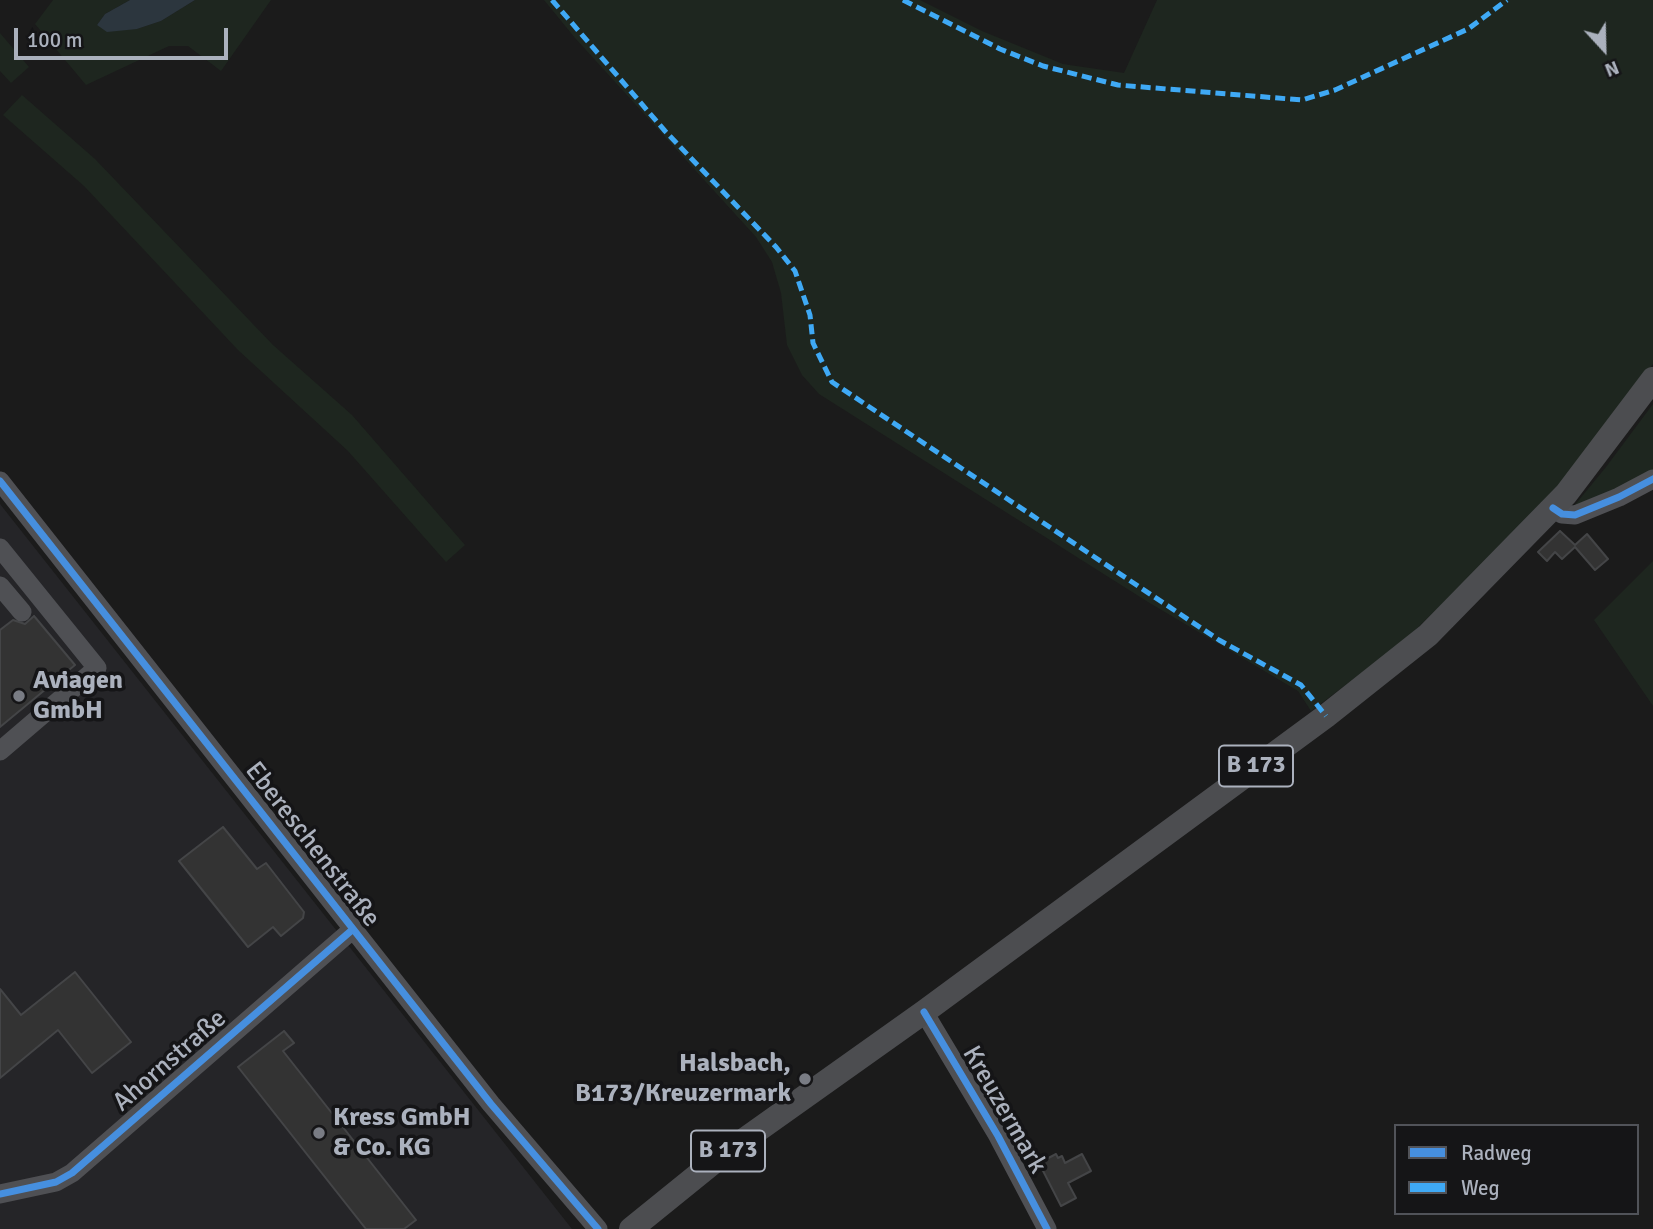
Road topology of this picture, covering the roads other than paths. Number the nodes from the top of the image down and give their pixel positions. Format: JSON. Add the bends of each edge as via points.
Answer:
{"nodes":[{"id":1,"x":1653,"y":379,"type":"edge"},
{"id":2,"x":1653,"y":479,"type":"edge"},
{"id":3,"x":0,"y":481,"type":"edge"},
{"id":4,"x":1553,"y":508,"type":"junction"},
{"id":5,"x":0,"y":548,"type":"edge"},
{"id":6,"x":0,"y":586,"type":"edge"},
{"id":7,"x":22,"y":612,"type":"dead end"},
{"id":8,"x":0,"y":751,"type":"edge"},
{"id":9,"x":352,"y":930,"type":"junction"},
{"id":10,"x":923,"y":1012,"type":"junction"},
{"id":11,"x":0,"y":1194,"type":"edge"},
{"id":12,"x":598,"y":1229,"type":"edge"},
{"id":13,"x":631,"y":1229,"type":"edge"},
{"id":14,"x":1047,"y":1229,"type":"edge"}],
"edges":[{"from":1,"to":4,"type":"main road","name":"B 173","number":"B 173"},
{"from":2,"to":4,"type":"street","via":[[1575,514]]},
{"from":3,"to":9,"type":"street","name":"Ebereschenstraße"},
{"from":4,"to":10,"type":"main road","name":"B 173","number":"B 173","via":[[1428,635],[1326,716]]},
{"from":5,"to":8,"type":"street","via":[[54,628],[97,668]]},
{"from":6,"to":7,"type":"street"},
{"from":9,"to":11,"type":"street","name":"Ahornstraße","via":[[72,1172],[56,1182]]},
{"from":9,"to":12,"type":"street","name":"Ebereschenstraße"},
{"from":10,"to":13,"type":"main road","name":"B 173","number":"B 173","via":[[720,1157]]},
{"from":10,"to":14,"type":"street","name":"Kreuzermark","via":[[998,1136]]}]}
